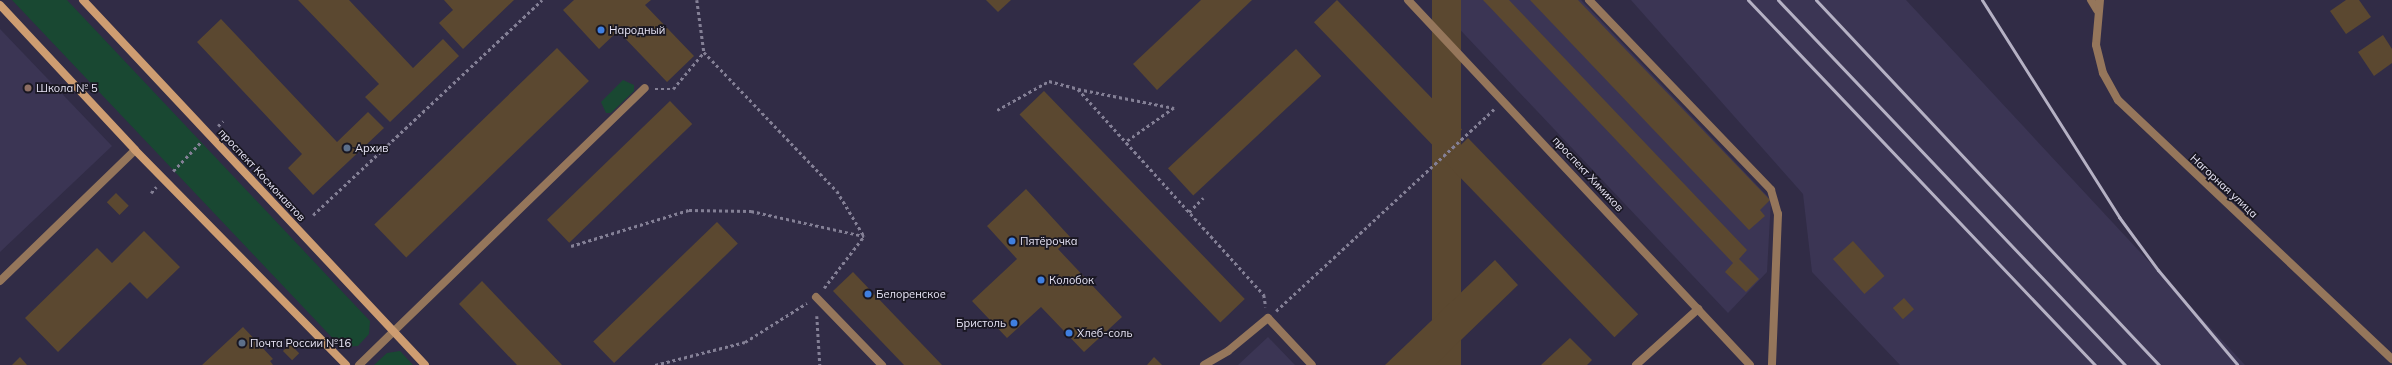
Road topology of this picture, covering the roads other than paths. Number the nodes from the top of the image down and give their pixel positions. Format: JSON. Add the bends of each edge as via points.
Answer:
{"nodes":[{"id":1,"x":83,"y":0,"type":"edge"},
{"id":2,"x":1408,"y":0,"type":"edge"},
{"id":3,"x":1589,"y":0,"type":"edge"},
{"id":4,"x":2091,"y":0,"type":"edge"},
{"id":5,"x":2100,"y":0,"type":"edge"},
{"id":6,"x":0,"y":5,"type":"edge"},
{"id":7,"x":2097,"y":10,"type":"junction"},
{"id":8,"x":645,"y":88,"type":"road end"},
{"id":9,"x":135,"y":150,"type":"junction"},
{"id":10,"x":0,"y":281,"type":"edge"},
{"id":11,"x":816,"y":297,"type":"road end"},
{"id":12,"x":1698,"y":309,"type":"junction"},
{"id":13,"x":394,"y":331,"type":"junction"},
{"id":14,"x":2392,"y":359,"type":"edge"},
{"id":15,"x":346,"y":365,"type":"edge"},
{"id":16,"x":359,"y":365,"type":"edge"},
{"id":17,"x":425,"y":365,"type":"edge"},
{"id":18,"x":882,"y":365,"type":"edge"},
{"id":19,"x":1204,"y":365,"type":"edge"},
{"id":20,"x":1312,"y":365,"type":"edge"},
{"id":21,"x":1636,"y":365,"type":"edge"},
{"id":22,"x":1750,"y":365,"type":"edge"},
{"id":23,"x":1772,"y":365,"type":"edge"}],
"edges":[{"from":1,"to":13,"type":"main road","name":"проспект Космонавтов"},
{"from":2,"to":12,"type":"street","name":"проспект Химиков"},
{"from":3,"to":23,"type":"street","via":[[1771,190],[1778,214]]},
{"from":4,"to":7,"type":"street"},
{"from":5,"to":7,"type":"street","name":"Нагорная улица"},
{"from":6,"to":9,"type":"main road"},
{"from":7,"to":14,"type":"street","name":"Нагорная улица","via":[[2096,45],[2103,73],[2118,100]]},
{"from":8,"to":13,"type":"street"},
{"from":9,"to":10,"type":"street"},
{"from":9,"to":15,"type":"main road"},
{"from":11,"to":18,"type":"street"},
{"from":12,"to":21,"type":"street"},
{"from":12,"to":22,"type":"street","name":"проспект Химиков"},
{"from":13,"to":16,"type":"street"},
{"from":13,"to":17,"type":"main road","name":"проспект Космонавтов"},
{"from":19,"to":20,"type":"street","via":[[1228,351],[1268,318]]}]}
